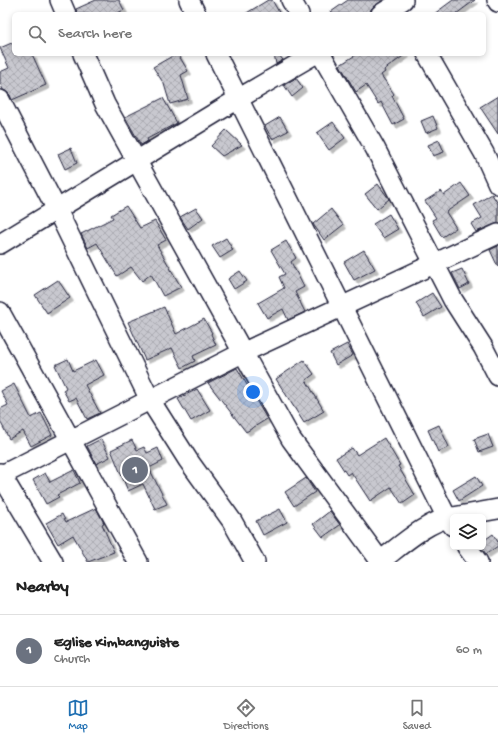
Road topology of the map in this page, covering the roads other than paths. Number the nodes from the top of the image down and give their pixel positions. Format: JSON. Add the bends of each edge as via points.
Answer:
{"nodes":[{"id":1,"x":60,"y":0,"type":"edge"},
{"id":2,"x":189,"y":0,"type":"edge"},
{"id":3,"x":291,"y":0,"type":"edge"},
{"id":4,"x":65,"y":12,"type":"edge"},
{"id":5,"x":195,"y":12,"type":"edge"},
{"id":6,"x":298,"y":12,"type":"edge"},
{"id":7,"x":85,"y":56,"type":"edge"},
{"id":8,"x":217,"y":56,"type":"edge"},
{"id":9,"x":312,"y":56,"type":"edge"},
{"id":10,"x":322,"y":56,"type":"edge"},
{"id":11,"x":428,"y":56,"type":"edge"},
{"id":12,"x":238,"y":99,"type":"junction"},
{"id":13,"x":0,"y":100,"type":"edge"},
{"id":14,"x":138,"y":162,"type":"junction"},
{"id":15,"x":498,"y":184,"type":"edge"},
{"id":16,"x":57,"y":210,"type":"junction"},
{"id":17,"x":498,"y":234,"type":"edge"},
{"id":18,"x":0,"y":244,"type":"edge"},
{"id":19,"x":434,"y":263,"type":"junction"},
{"id":20,"x":342,"y":306,"type":"junction"},
{"id":21,"x":0,"y":312,"type":"edge"},
{"id":22,"x":242,"y":354,"type":"junction"},
{"id":23,"x":498,"y":376,"type":"edge"},
{"id":24,"x":150,"y":400,"type":"junction"},
{"id":25,"x":71,"y":439,"type":"junction"},
{"id":26,"x":0,"y":475,"type":"edge"},
{"id":27,"x":498,"y":509,"type":"edge"},
{"id":28,"x":477,"y":514,"type":"edge"},
{"id":29,"x":450,"y":516,"type":"edge"},
{"id":30,"x":450,"y":521,"type":"edge"},
{"id":31,"x":469,"y":550,"type":"edge"},
{"id":32,"x":53,"y":562,"type":"edge"},
{"id":33,"x":138,"y":562,"type":"edge"},
{"id":34,"x":255,"y":562,"type":"edge"},
{"id":35,"x":380,"y":562,"type":"edge"},
{"id":36,"x":478,"y":562,"type":"edge"}],
"edges":[{"from":1,"to":4,"type":"street"},
{"from":2,"to":5,"type":"street"},
{"from":3,"to":6,"type":"street"},
{"from":7,"to":14,"type":"street","via":[[106,104]]},
{"from":8,"to":12,"type":"street"},
{"from":9,"to":12,"type":"street"},
{"from":10,"to":19,"type":"street","via":[[375,148]]},
{"from":11,"to":15,"type":"street"},
{"from":12,"to":14,"type":"street"},
{"from":12,"to":20,"type":"street"},
{"from":13,"to":16,"type":"street"},
{"from":14,"to":16,"type":"street"},
{"from":14,"to":22,"type":"street"},
{"from":16,"to":18,"type":"street"},
{"from":16,"to":24,"type":"street"},
{"from":17,"to":19,"type":"street"},
{"from":19,"to":20,"type":"street"},
{"from":19,"to":23,"type":"street"},
{"from":20,"to":22,"type":"street"},
{"from":20,"to":29,"type":"street"},
{"from":21,"to":25,"type":"street"},
{"from":22,"to":24,"type":"street"},
{"from":22,"to":35,"type":"street","via":[[291,439]]},
{"from":24,"to":25,"type":"street"},
{"from":24,"to":34,"type":"street","via":[[188,460],[232,521]]},
{"from":25,"to":26,"type":"street"},
{"from":25,"to":33,"type":"street"},
{"from":26,"to":32,"type":"street"},
{"from":27,"to":28,"type":"street"},
{"from":30,"to":35,"type":"street","via":[[405,542]]},
{"from":31,"to":36,"type":"street"}]}
